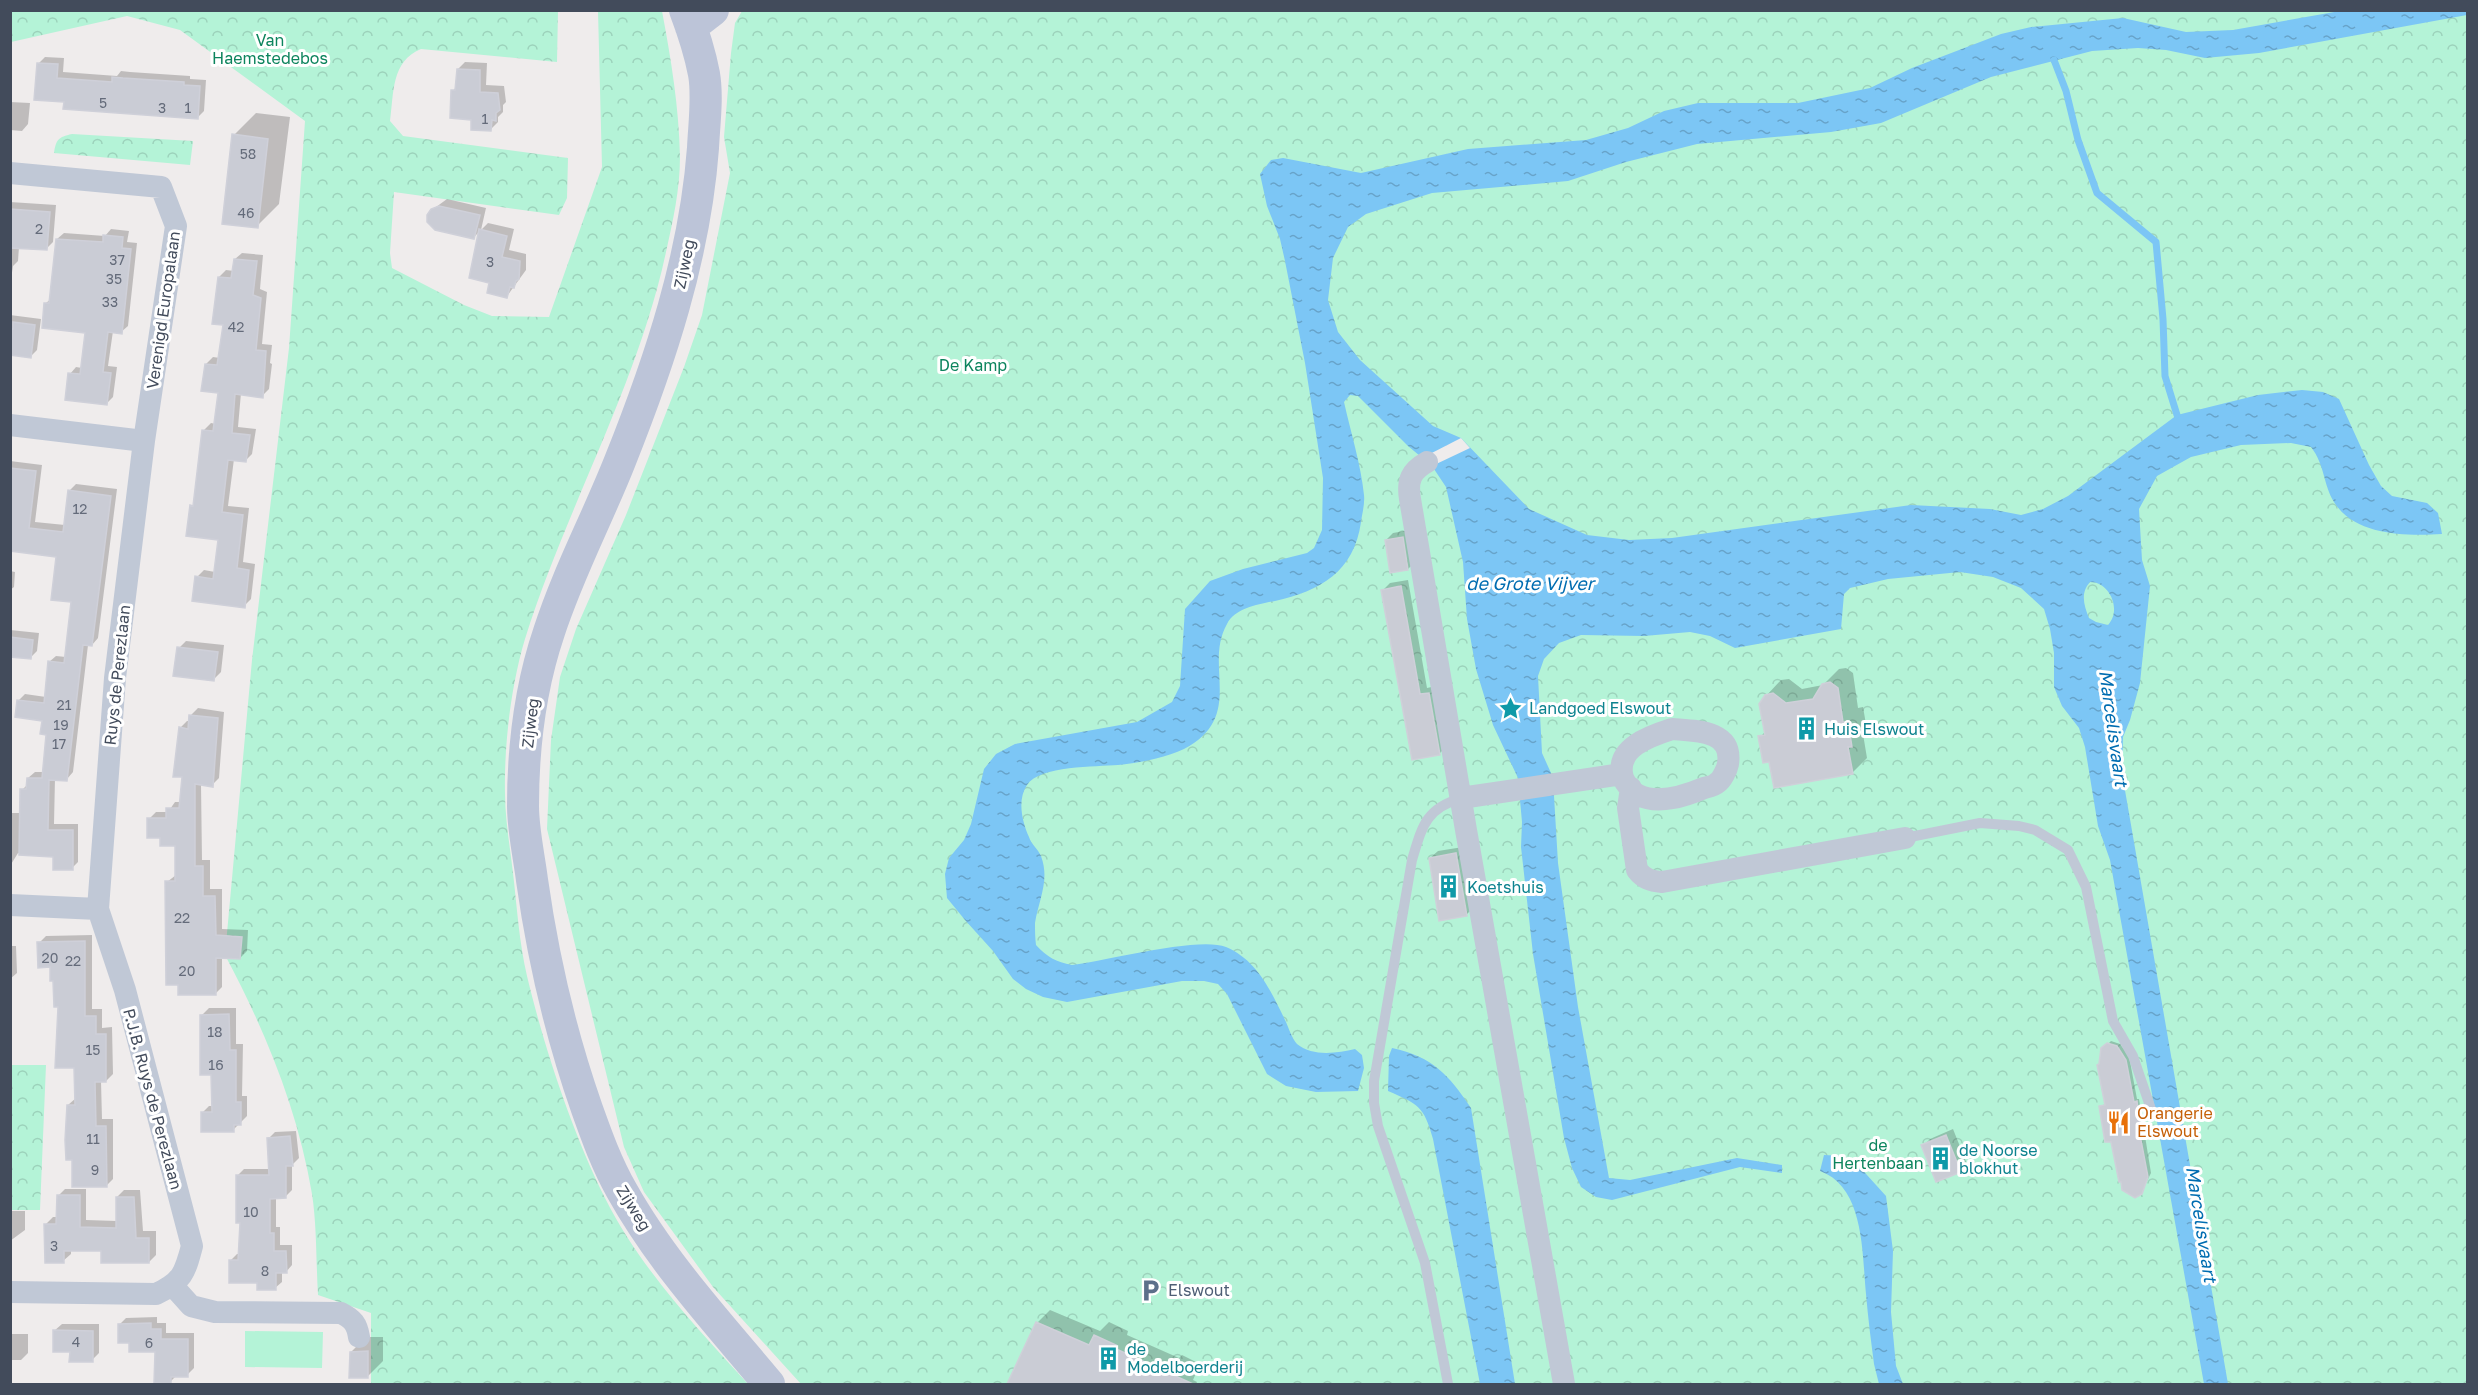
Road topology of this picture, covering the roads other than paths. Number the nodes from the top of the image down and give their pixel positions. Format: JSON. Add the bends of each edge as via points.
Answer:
{"nodes":[{"id":1,"x":697,"y":16,"type":"edge"},
{"id":2,"x":10,"y":173,"type":"edge"},
{"id":3,"x":10,"y":424,"type":"edge"},
{"id":4,"x":144,"y":441,"type":"junction"},
{"id":5,"x":1427,"y":462,"type":"dead end"},
{"id":6,"x":1461,"y":798,"type":"junction"},
{"id":7,"x":1905,"y":838,"type":"joint"},
{"id":8,"x":10,"y":905,"type":"edge"},
{"id":9,"x":98,"y":909,"type":"junction"},
{"id":10,"x":2153,"y":1114,"type":"dead end"},
{"id":11,"x":173,"y":1286,"type":"junction"},
{"id":12,"x":10,"y":1292,"type":"edge"},
{"id":13,"x":359,"y":1337,"type":"dead end"},
{"id":14,"x":770,"y":1384,"type":"edge"},
{"id":15,"x":1448,"y":1384,"type":"edge"},
{"id":16,"x":1564,"y":1384,"type":"edge"}],
"edges":[{"from":1,"to":14,"type":"street","name":"Zijweg","via":[[705,77],[704,132],[681,285],[620,462],[570,571],[548,632],[526,738],[523,810],[549,978],[571,1063],[600,1145],[639,1220],[690,1289]]},
{"from":2,"to":4,"type":"street","name":"Verenigd Europalaan","via":[[161,187],[176,226]]},
{"from":3,"to":4,"type":"street"},
{"from":4,"to":9,"type":"street","name":"Ruys de Perezlaan","via":[[115,678]]},
{"from":5,"to":6,"type":"street","via":[[1413,471],[1408,486]]},
{"from":6,"to":7,"type":"street","via":[[1552,785],[1626,781],[1637,870],[1642,877],[1662,882]]},
{"from":6,"to":15,"type":"lane","via":[[1435,809],[1421,831],[1412,860],[1374,1081],[1378,1126],[1425,1263]]},
{"from":6,"to":16,"type":"street"},
{"from":7,"to":10,"type":"lane","via":[[1980,823],[2035,830],[2068,850],[2086,887],[2114,1022],[2133,1056]]},
{"from":8,"to":9,"type":"street"},
{"from":9,"to":11,"type":"street","name":"P.J.B. Ruys de Perezlaan","via":[[125,990],[192,1246],[186,1267]]},
{"from":11,"to":12,"type":"street","via":[[156,1294]]},
{"from":11,"to":13,"type":"street","via":[[191,1306],[216,1312],[341,1313],[357,1326]]}]}
